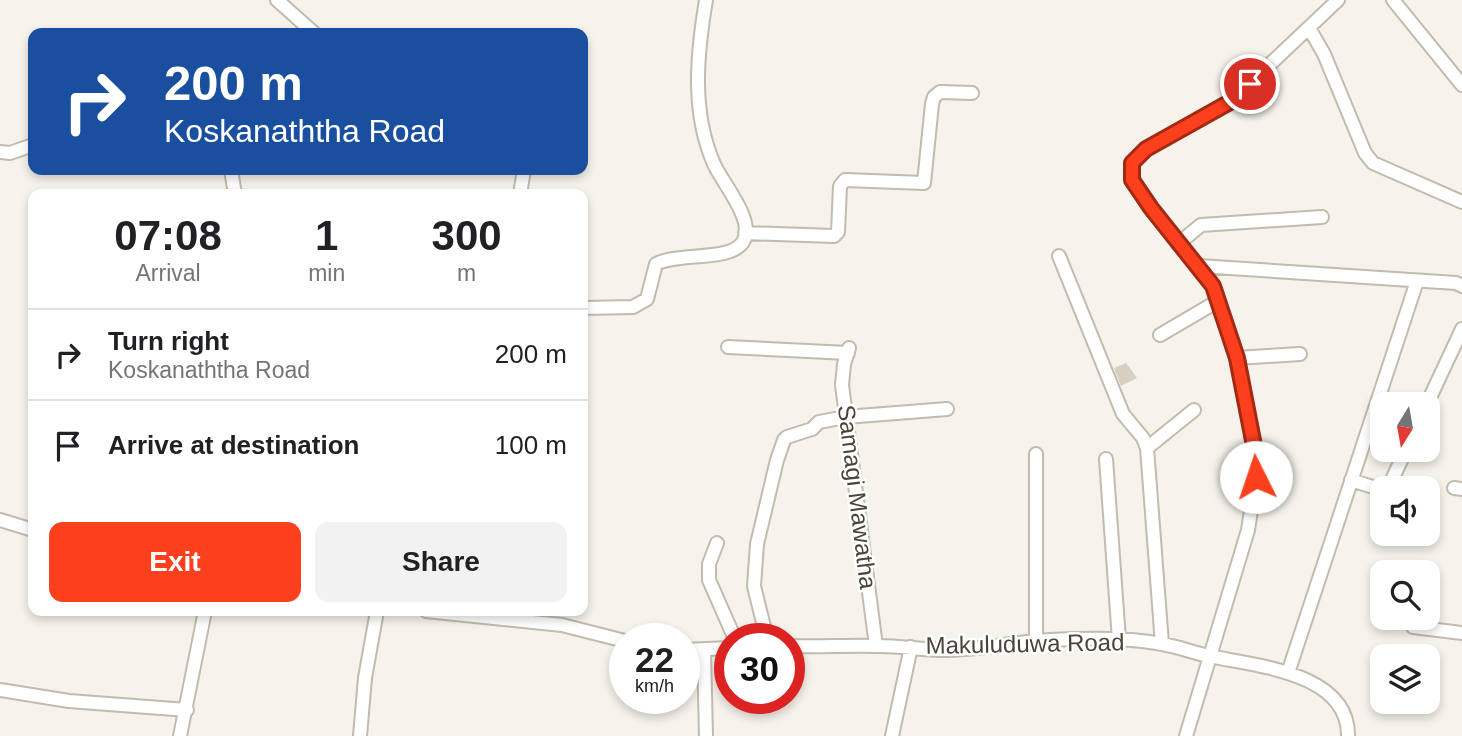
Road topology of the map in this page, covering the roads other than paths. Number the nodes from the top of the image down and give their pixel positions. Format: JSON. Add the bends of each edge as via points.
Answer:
{"nodes":[{"id":1,"x":277,"y":0,"type":"edge"},
{"id":2,"x":706,"y":0,"type":"edge"},
{"id":3,"x":1338,"y":0,"type":"edge"},
{"id":4,"x":1393,"y":0,"type":"edge"},
{"id":5,"x":308,"y":28,"type":"edge"},
{"id":6,"x":1309,"y":28,"type":"junction"},
{"id":7,"x":1462,"y":85,"type":"edge"},
{"id":8,"x":972,"y":93,"type":"dead end"},
{"id":9,"x":28,"y":147,"type":"edge"},
{"id":10,"x":0,"y":152,"type":"edge"},
{"id":11,"x":1462,"y":202,"type":"edge"},
{"id":12,"x":1322,"y":217,"type":"dead end"},
{"id":13,"x":745,"y":233,"type":"junction"},
{"id":14,"x":1178,"y":244,"type":"junction"},
{"id":15,"x":1059,"y":256,"type":"dead end"},
{"id":16,"x":1199,"y":266,"type":"junction"},
{"id":17,"x":1417,"y":281,"type":"junction"},
{"id":18,"x":1462,"y":286,"type":"edge"},
{"id":19,"x":1218,"y":301,"type":"junction"},
{"id":20,"x":588,"y":308,"type":"edge"},
{"id":21,"x":1462,"y":329,"type":"edge"},
{"id":22,"x":1160,"y":335,"type":"dead end"},
{"id":23,"x":729,"y":346,"type":"dead end"},
{"id":24,"x":1300,"y":354,"type":"dead end"},
{"id":25,"x":1237,"y":358,"type":"junction"},
{"id":26,"x":1433,"y":392,"type":"edge"},
{"id":27,"x":947,"y":409,"type":"dead end"},
{"id":28,"x":1194,"y":410,"type":"dead end"},
{"id":29,"x":846,"y":417,"type":"junction"},
{"id":30,"x":1147,"y":448,"type":"junction"},
{"id":31,"x":1036,"y":454,"type":"dead end"},
{"id":32,"x":1106,"y":459,"type":"dead end"},
{"id":33,"x":1400,"y":462,"type":"edge"},
{"id":34,"x":1351,"y":480,"type":"junction"},
{"id":35,"x":0,"y":520,"type":"edge"},
{"id":36,"x":28,"y":528,"type":"edge"},
{"id":37,"x":717,"y":543,"type":"dead end"},
{"id":38,"x":204,"y":616,"type":"edge"},
{"id":39,"x":376,"y":616,"type":"edge"},
{"id":40,"x":475,"y":616,"type":"edge"},
{"id":41,"x":728,"y":623,"type":"edge"},
{"id":42,"x":763,"y":623,"type":"edge"},
{"id":43,"x":1438,"y":630,"type":"edge"},
{"id":44,"x":1462,"y":633,"type":"edge"},
{"id":45,"x":609,"y":637,"type":"edge"},
{"id":46,"x":1119,"y":640,"type":"junction"},
{"id":47,"x":1036,"y":641,"type":"junction"},
{"id":48,"x":1162,"y":644,"type":"junction"},
{"id":49,"x":805,"y":646,"type":"edge"},
{"id":50,"x":876,"y":646,"type":"junction"},
{"id":51,"x":911,"y":647,"type":"junction"},
{"id":52,"x":714,"y":649,"type":"edge"},
{"id":53,"x":700,"y":650,"type":"edge"},
{"id":54,"x":704,"y":650,"type":"junction"},
{"id":55,"x":1211,"y":657,"type":"junction"},
{"id":56,"x":1288,"y":673,"type":"junction"},
{"id":57,"x":0,"y":690,"type":"edge"},
{"id":58,"x":187,"y":709,"type":"junction"},
{"id":59,"x":180,"y":736,"type":"edge"},
{"id":60,"x":360,"y":736,"type":"edge"},
{"id":61,"x":706,"y":736,"type":"edge"},
{"id":62,"x":892,"y":736,"type":"edge"},
{"id":63,"x":1186,"y":736,"type":"edge"},
{"id":64,"x":1348,"y":736,"type":"edge"}],
"edges":[{"from":1,"to":5,"type":"street"},
{"from":2,"to":13,"type":"street","via":[[697,87],[708,152],[719,178],[740,205]]},
{"from":3,"to":6,"type":"street"},
{"from":4,"to":7,"type":"street"},
{"from":6,"to":11,"type":"street","via":[[1373,163]]},
{"from":6,"to":14,"type":"street","via":[[1230,102],[1146,149],[1132,163],[1132,180]]},
{"from":8,"to":13,"type":"street","via":[[940,92],[934,97],[924,183],[842,181],[834,236]]},
{"from":9,"to":10,"type":"street"},
{"from":12,"to":14,"type":"street","via":[[1201,225]]},
{"from":13,"to":20,"type":"street","via":[[743,242],[732,251],[656,264],[650,293],[634,307]]},
{"from":14,"to":16,"type":"street"},
{"from":15,"to":30,"type":"street","via":[[1123,414]]},
{"from":16,"to":17,"type":"street"},
{"from":16,"to":19,"type":"street"},
{"from":17,"to":18,"type":"street"},
{"from":17,"to":34,"type":"street"},
{"from":19,"to":22,"type":"street"},
{"from":19,"to":25,"type":"street"},
{"from":21,"to":26,"type":"street"},
{"from":23,"to":29,"type":"street","name":"Samagi Mawatha","via":[[849,351],[842,385]]},
{"from":24,"to":25,"type":"street"},
{"from":25,"to":55,"type":"street","via":[[1256,477],[1248,530]]},
{"from":27,"to":29,"type":"street"},
{"from":28,"to":30,"type":"street"},
{"from":29,"to":42,"type":"street","via":[[818,422],[808,432],[787,437],[782,445],[757,544],[754,586]]},
{"from":29,"to":50,"type":"street","name":"Samagi Mawatha"},
{"from":30,"to":48,"type":"street"},
{"from":31,"to":47,"type":"street"},
{"from":32,"to":46,"type":"street"},
{"from":33,"to":34,"type":"street","via":[[1389,486],[1379,489]]},
{"from":34,"to":56,"type":"street"},
{"from":35,"to":36,"type":"street"},
{"from":37,"to":41,"type":"street","via":[[709,580]]},
{"from":38,"to":58,"type":"street"},
{"from":39,"to":60,"type":"street"},
{"from":40,"to":45,"type":"street","via":[[562,625]]},
{"from":43,"to":44,"type":"street"},
{"from":46,"to":47,"type":"street","name":"Makuluduwa Road"},
{"from":46,"to":48,"type":"street","name":"Makuluduwa Road"},
{"from":47,"to":51,"type":"street","name":"Makuluduwa Road","via":[[944,650]]},
{"from":48,"to":55,"type":"street","name":"Makuluduwa Road"},
{"from":49,"to":50,"type":"street","name":"Makuluduwa Road"},
{"from":50,"to":51,"type":"street","name":"Makuluduwa Road"},
{"from":51,"to":62,"type":"street"},
{"from":52,"to":54,"type":"street"},
{"from":53,"to":54,"type":"street"},
{"from":54,"to":61,"type":"street"},
{"from":55,"to":56,"type":"street","name":"Makuluduwa Road"},
{"from":55,"to":63,"type":"street"},
{"from":56,"to":64,"type":"street","name":"Makuluduwa Road","via":[[1336,700],[1348,721]]},
{"from":57,"to":58,"type":"street","via":[[69,701]]},
{"from":58,"to":59,"type":"street"}]}
